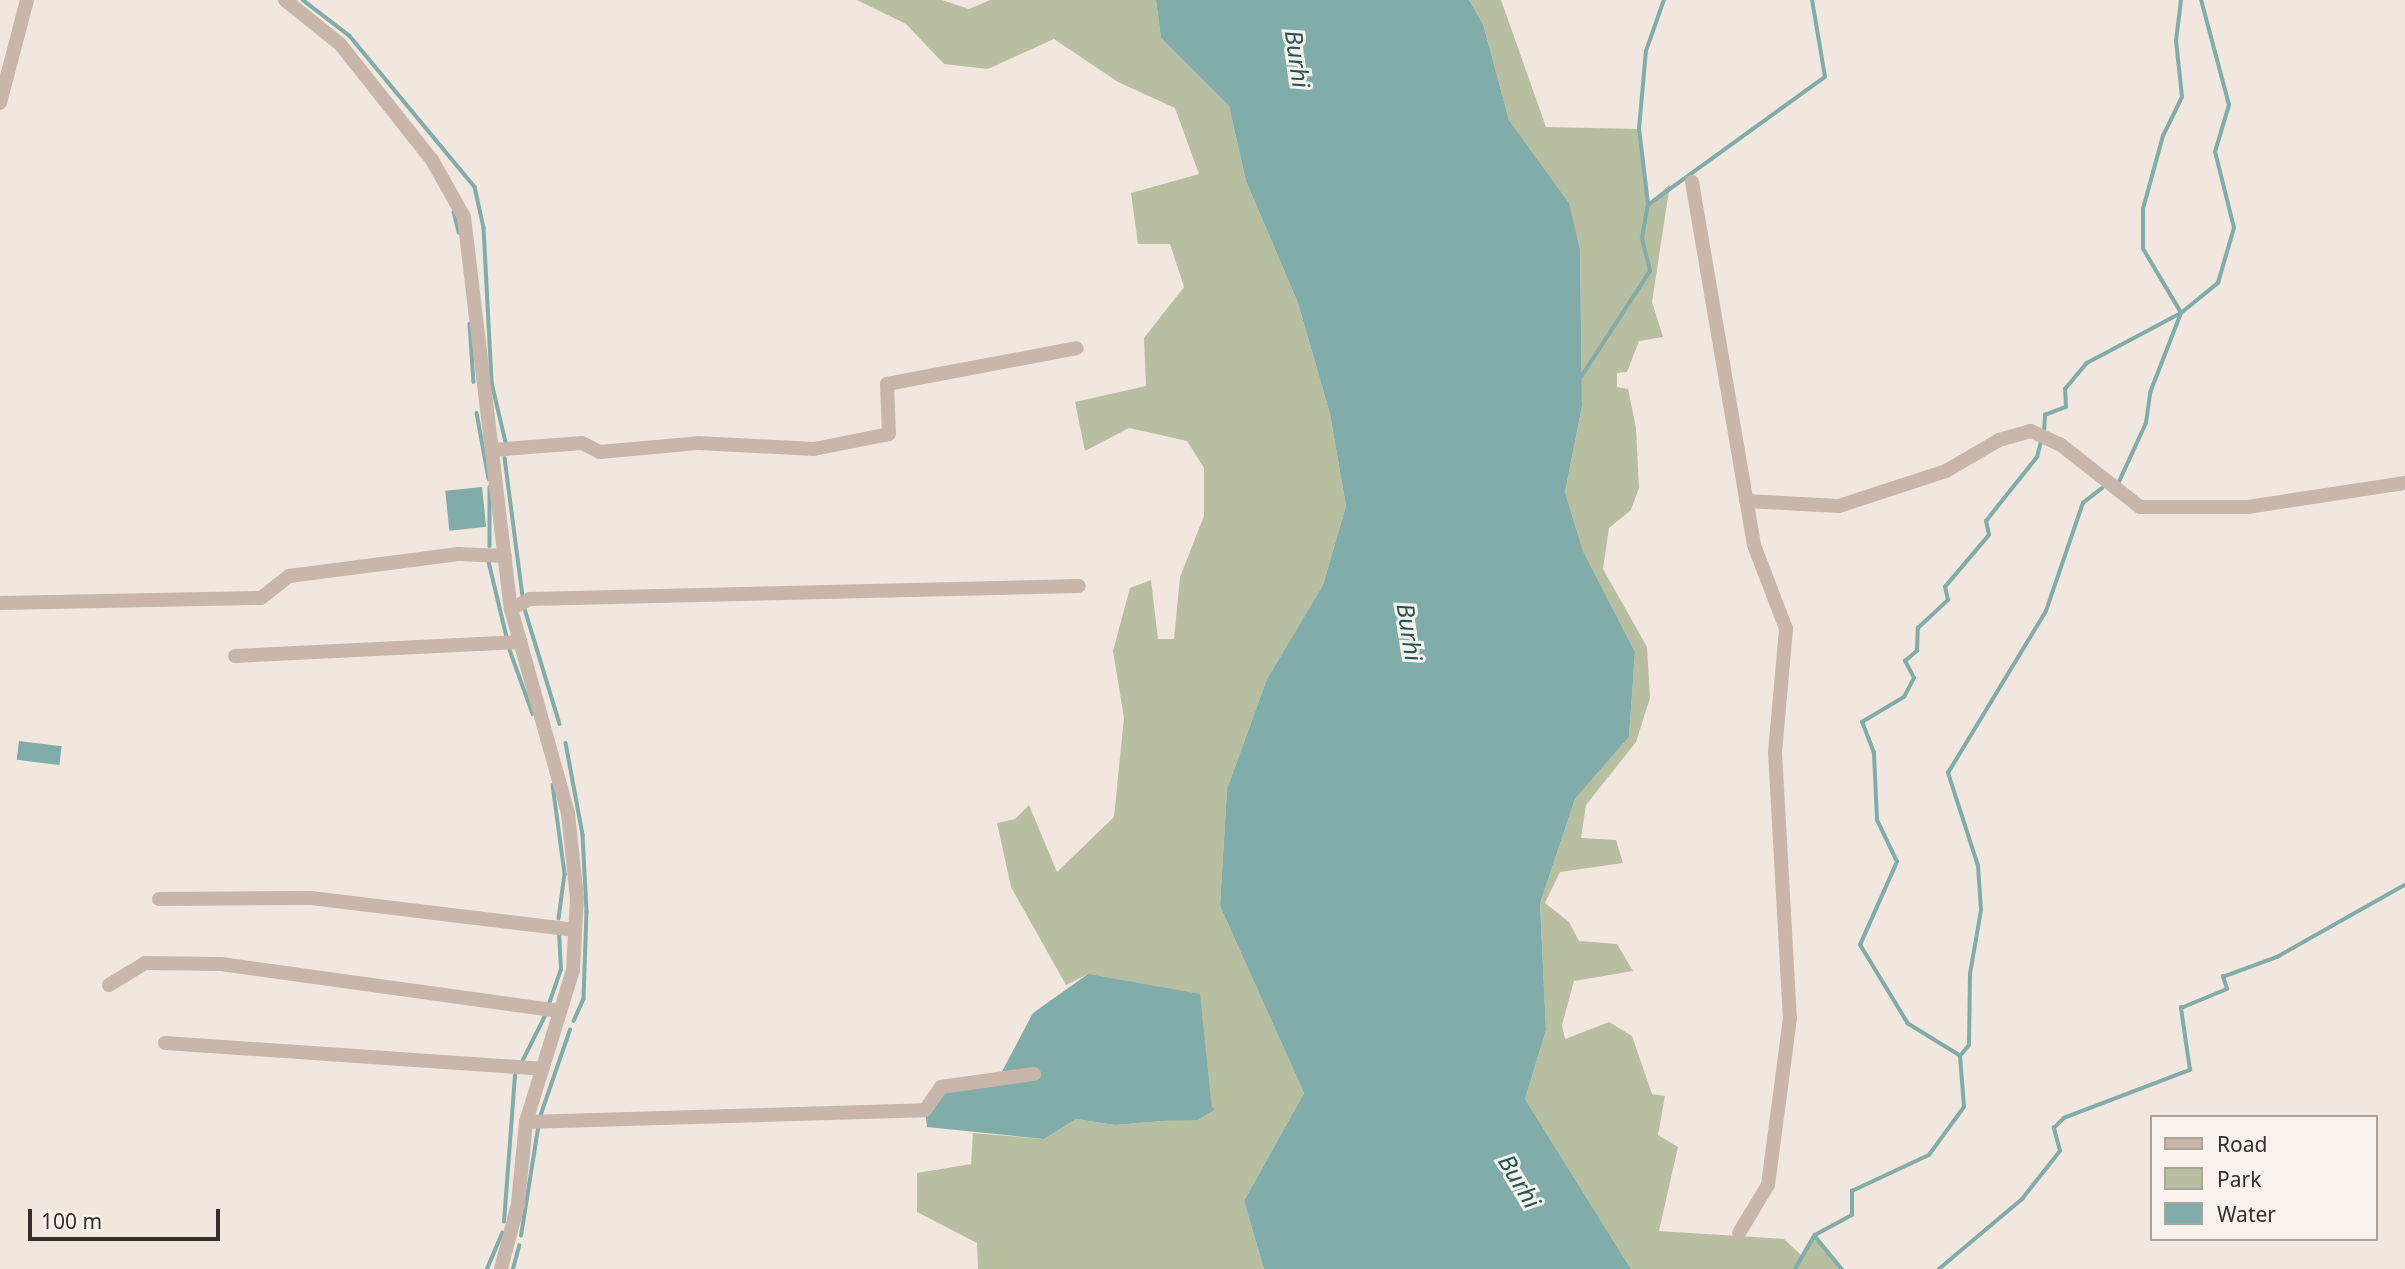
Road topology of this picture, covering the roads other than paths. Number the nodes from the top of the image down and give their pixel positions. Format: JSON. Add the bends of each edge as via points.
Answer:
{"nodes":[{"id":1,"x":27,"y":0,"type":"edge"},
{"id":2,"x":285,"y":0,"type":"edge"},
{"id":3,"x":0,"y":103,"type":"edge"},
{"id":4,"x":1692,"y":182,"type":"dead end"},
{"id":5,"x":1077,"y":348,"type":"dead end"},
{"id":6,"x":494,"y":450,"type":"junction"},
{"id":7,"x":2405,"y":483,"type":"edge"},
{"id":8,"x":1746,"y":501,"type":"junction"},
{"id":9,"x":505,"y":556,"type":"junction"},
{"id":10,"x":1079,"y":586,"type":"dead end"},
{"id":11,"x":0,"y":603,"type":"edge"},
{"id":12,"x":510,"y":609,"type":"junction"},
{"id":13,"x":521,"y":642,"type":"junction"},
{"id":14,"x":235,"y":656,"type":"dead end"},
{"id":15,"x":159,"y":899,"type":"dead end"},
{"id":16,"x":575,"y":930,"type":"junction"},
{"id":17,"x":109,"y":985,"type":"dead end"},
{"id":18,"x":560,"y":1012,"type":"junction"},
{"id":19,"x":165,"y":1043,"type":"dead end"},
{"id":20,"x":542,"y":1069,"type":"junction"},
{"id":21,"x":1034,"y":1074,"type":"dead end"},
{"id":22,"x":526,"y":1122,"type":"junction"},
{"id":23,"x":1740,"y":1233,"type":"dead end"},
{"id":24,"x":501,"y":1269,"type":"edge"}],
"edges":[{"from":1,"to":3,"type":"street"},
{"from":2,"to":6,"type":"street","via":[[340,44],[432,160],[464,217]]},
{"from":4,"to":8,"type":"street"},
{"from":5,"to":6,"type":"street","via":[[887,384],[889,434],[814,449],[709,443],[600,452],[582,443]]},
{"from":6,"to":9,"type":"street"},
{"from":7,"to":8,"type":"street","via":[[2248,508],[2140,507],[2061,444],[2031,430],[1999,440],[1946,471],[1839,506]]},
{"from":8,"to":23,"type":"street","via":[[1754,545],[1786,629],[1775,752],[1790,1018],[1768,1185]]},
{"from":9,"to":11,"type":"street","via":[[459,554],[289,576],[261,598]]},
{"from":9,"to":12,"type":"street"},
{"from":10,"to":12,"type":"street","via":[[530,599]]},
{"from":12,"to":13,"type":"street"},
{"from":13,"to":14,"type":"street"},
{"from":13,"to":16,"type":"street","via":[[568,813]]},
{"from":15,"to":16,"type":"street","via":[[311,898]]},
{"from":16,"to":18,"type":"street","via":[[573,970]]},
{"from":17,"to":18,"type":"street","via":[[145,963],[221,964]]},
{"from":18,"to":20,"type":"street"},
{"from":19,"to":20,"type":"street"},
{"from":20,"to":22,"type":"street"},
{"from":21,"to":22,"type":"street","via":[[942,1087],[925,1110]]},
{"from":22,"to":24,"type":"street","via":[[518,1204]]}]}
